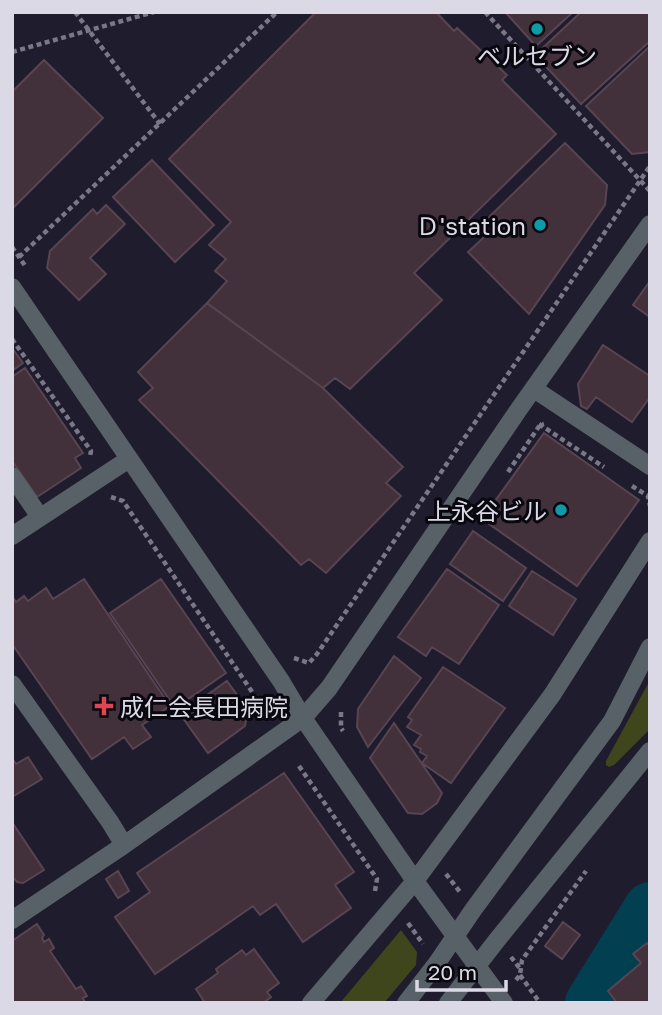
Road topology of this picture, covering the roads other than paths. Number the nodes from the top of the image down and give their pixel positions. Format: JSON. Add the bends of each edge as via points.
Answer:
{"nodes":[{"id":1,"x":650,"y":224,"type":"edge"},
{"id":2,"x":12,"y":287,"type":"edge"},
{"id":3,"x":534,"y":389,"type":"junction"},
{"id":4,"x":129,"y":459,"type":"junction"},
{"id":5,"x":650,"y":466,"type":"edge"},
{"id":6,"x":12,"y":476,"type":"edge"},
{"id":7,"x":40,"y":517,"type":"junction"},
{"id":8,"x":12,"y":536,"type":"edge"},
{"id":9,"x":650,"y":541,"type":"edge"},
{"id":10,"x":650,"y":647,"type":"edge"},
{"id":11,"x":12,"y":684,"type":"edge"},
{"id":12,"x":303,"y":718,"type":"junction"},
{"id":13,"x":650,"y":751,"type":"edge"},
{"id":14,"x":124,"y":845,"type":"junction"},
{"id":15,"x":415,"y":881,"type":"junction"},
{"id":16,"x":12,"y":920,"type":"edge"},
{"id":17,"x":455,"y":938,"type":"junction"},
{"id":18,"x":476,"y":966,"type":"junction"},
{"id":19,"x":311,"y":1003,"type":"edge"},
{"id":20,"x":406,"y":1003,"type":"edge"},
{"id":21,"x":448,"y":1003,"type":"edge"},
{"id":22,"x":504,"y":1003,"type":"edge"}],
"edges":[{"from":1,"to":3,"type":"street"},
{"from":2,"to":4,"type":"street"},
{"from":3,"to":5,"type":"street"},
{"from":3,"to":12,"type":"street","via":[[329,688]]},
{"from":4,"to":7,"type":"street"},
{"from":4,"to":12,"type":"street"},
{"from":6,"to":7,"type":"street"},
{"from":7,"to":8,"type":"street"},
{"from":9,"to":15,"type":"street","via":[[552,695]]},
{"from":10,"to":17,"type":"street","via":[[612,721]]},
{"from":11,"to":14,"type":"street"},
{"from":12,"to":14,"type":"street"},
{"from":12,"to":15,"type":"street"},
{"from":13,"to":18,"type":"street"},
{"from":14,"to":16,"type":"street"},
{"from":15,"to":17,"type":"street"},
{"from":15,"to":19,"type":"street"},
{"from":17,"to":18,"type":"street"},
{"from":17,"to":20,"type":"street"},
{"from":18,"to":21,"type":"street"},
{"from":18,"to":22,"type":"street"}]}
